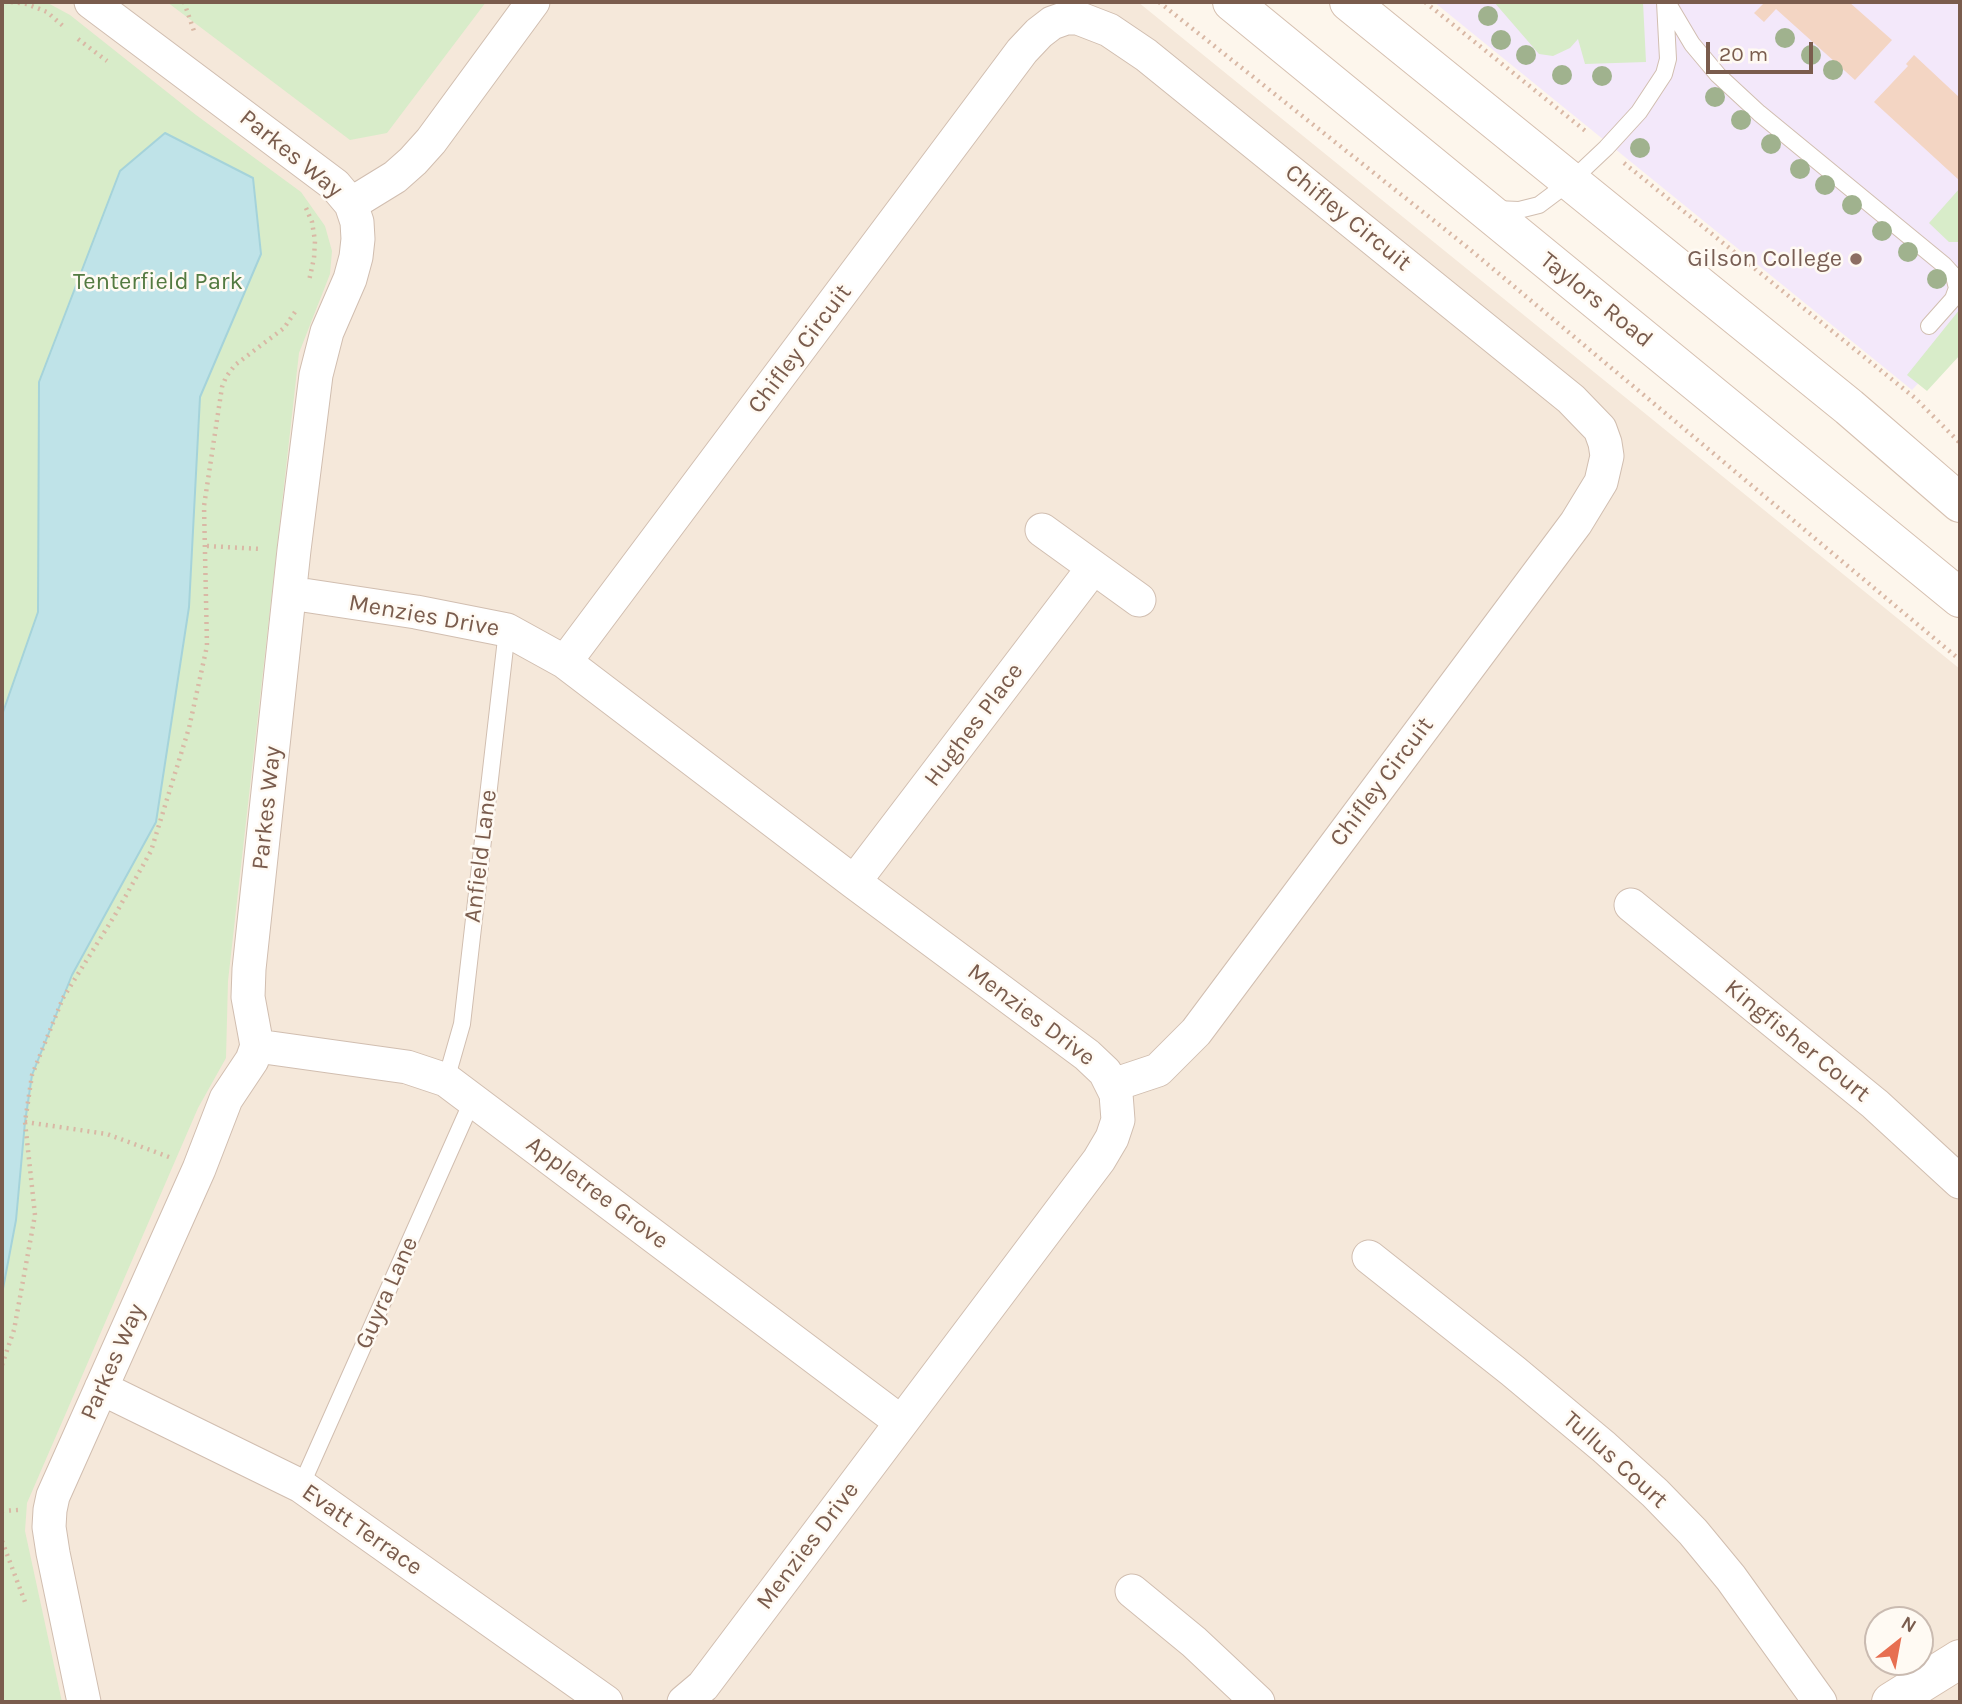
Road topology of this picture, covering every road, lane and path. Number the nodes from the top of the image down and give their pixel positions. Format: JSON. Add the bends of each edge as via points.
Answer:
{"nodes":[{"id":1,"x":91,"y":2,"type":"edge"},
{"id":2,"x":533,"y":2,"type":"edge"},
{"id":3,"x":1159,"y":2,"type":"edge"},
{"id":4,"x":1232,"y":2,"type":"edge"},
{"id":5,"x":1349,"y":2,"type":"edge"},
{"id":6,"x":1425,"y":2,"type":"edge"},
{"id":7,"x":1666,"y":2,"type":"edge"},
{"id":8,"x":1606,"y":148,"type":"junction"},
{"id":9,"x":1571,"y":181,"type":"junction"},
{"id":10,"x":304,"y":203,"type":"dead end"},
{"id":11,"x":351,"y":204,"type":"junction"},
{"id":12,"x":1480,"y":205,"type":"junction"},
{"id":13,"x":1960,"y":262,"type":"edge"},
{"id":14,"x":1944,"y":265,"type":"junction"},
{"id":15,"x":308,"y":284,"type":"dead end"},
{"id":16,"x":1957,"y":293,"type":"edge"},
{"id":17,"x":302,"y":297,"type":"dead end"},
{"id":18,"x":1929,"y":326,"type":"dead end"},
{"id":19,"x":1960,"y":443,"type":"edge"},
{"id":20,"x":1960,"y":503,"type":"edge"},
{"id":21,"x":1042,"y":530,"type":"dead end"},
{"id":22,"x":207,"y":546,"type":"junction"},
{"id":23,"x":294,"y":550,"type":"junction"},
{"id":24,"x":1094,"y":568,"type":"junction"},
{"id":25,"x":290,"y":593,"type":"junction"},
{"id":26,"x":1960,"y":598,"type":"edge"},
{"id":27,"x":1139,"y":600,"type":"dead end"},
{"id":28,"x":507,"y":630,"type":"junction"},
{"id":29,"x":1960,"y":660,"type":"edge"},
{"id":30,"x":565,"y":662,"type":"junction"},
{"id":31,"x":854,"y":882,"type":"junction"},
{"id":32,"x":1631,"y":905,"type":"dead end"},
{"id":33,"x":257,"y":1046,"type":"junction"},
{"id":34,"x":446,"y":1080,"type":"junction"},
{"id":35,"x":1113,"y":1085,"type":"junction"},
{"id":36,"x":473,"y":1099,"type":"junction"},
{"id":37,"x":25,"y":1122,"type":"junction"},
{"id":38,"x":199,"y":1169,"type":"junction"},
{"id":39,"x":1960,"y":1182,"type":"edge"},
{"id":40,"x":1369,"y":1257,"type":"dead end"},
{"id":41,"x":2,"y":1365,"type":"edge"},
{"id":42,"x":101,"y":1388,"type":"junction"},
{"id":43,"x":901,"y":1422,"type":"junction"},
{"id":44,"x":301,"y":1486,"type":"junction"},
{"id":45,"x":2,"y":1541,"type":"edge"},
{"id":46,"x":1132,"y":1591,"type":"dead end"},
{"id":47,"x":28,"y":1610,"type":"dead end"},
{"id":48,"x":1960,"y":1659,"type":"edge"},
{"id":49,"x":84,"y":1702,"type":"edge"},
{"id":50,"x":606,"y":1702,"type":"edge"},
{"id":51,"x":684,"y":1702,"type":"edge"},
{"id":52,"x":1258,"y":1702,"type":"edge"},
{"id":53,"x":1821,"y":1702,"type":"edge"},
{"id":54,"x":1891,"y":1702,"type":"edge"}],
"edges":[{"from":1,"to":11,"type":"street","name":"Parkes Way","via":[[276,139]]},
{"from":2,"to":11,"type":"street","via":[[413,161]]},
{"from":3,"to":29,"type":"path","via":[[1467,247]]},
{"from":4,"to":12,"type":"main road","name":"Taylors Road"},
{"from":5,"to":9,"type":"main road"},
{"from":6,"to":8,"type":"path"},
{"from":7,"to":8,"type":"lane","via":[[1668,59],[1664,74],[1639,112]]},
{"from":7,"to":14,"type":"lane","via":[[1718,75]]},
{"from":8,"to":9,"type":"lane"},
{"from":8,"to":19,"type":"path","via":[[1914,398]]},
{"from":9,"to":12,"type":"lane","via":[[1539,205],[1518,210]]},
{"from":9,"to":20,"type":"main road"},
{"from":10,"to":15,"type":"path","via":[[315,242]]},
{"from":11,"to":23,"type":"street","name":"Parkes Way","via":[[357,222],[356,257],[316,375]]},
{"from":12,"to":26,"type":"main road","name":"Taylors Road"},
{"from":13,"to":14,"type":"lane"},
{"from":14,"to":16,"type":"lane","via":[[1954,276]]},
{"from":16,"to":18,"type":"lane"},
{"from":17,"to":22,"type":"path","via":[[284,328],[244,357],[222,387],[204,506]]},
{"from":21,"to":24,"type":"street"},
{"from":22,"to":23,"type":"path"},
{"from":22,"to":37,"type":"path","via":[[207,646],[189,728],[151,851],[63,998],[32,1075]]},
{"from":23,"to":25,"type":"street","name":"Parkes Way"},
{"from":24,"to":27,"type":"street"},
{"from":24,"to":31,"type":"street","name":"Hughes Place"},
{"from":25,"to":28,"type":"street","name":"Menzies Drive"},
{"from":25,"to":33,"type":"street","name":"Parkes Way","via":[[249,970],[248,997]]},
{"from":28,"to":30,"type":"street","name":"Menzies Drive"},
{"from":28,"to":34,"type":"lane","name":"Anfield Lane","via":[[462,1024]]},
{"from":30,"to":31,"type":"street","name":"Menzies Drive"},
{"from":30,"to":35,"type":"street","name":"Chifley Circuit","via":[[1039,33],[1052,23],[1078,18],[1109,30],[1146,55],[1571,399],[1600,429],[1607,456],[1601,482],[1576,523],[1196,1032],[1158,1070]]},
{"from":31,"to":35,"type":"street","name":"Menzies Drive","via":[[1087,1055]]},
{"from":32,"to":39,"type":"street","name":"Kingfisher Court","via":[[1875,1104]]},
{"from":33,"to":34,"type":"street","name":"Appletree Grove","via":[[407,1067]]},
{"from":33,"to":38,"type":"street","name":"Parkes Way","via":[[226,1099]]},
{"from":34,"to":36,"type":"street","name":"Appletree Grove"},
{"from":35,"to":43,"type":"street","name":"Menzies Drive","via":[[1118,1120],[1099,1160]]},
{"from":36,"to":43,"type":"street","name":"Appletree Grove"},
{"from":36,"to":44,"type":"lane","name":"Guyra Lane"},
{"from":37,"to":38,"type":"path","via":[[107,1134]]},
{"from":37,"to":41,"type":"path","via":[[35,1215],[14,1330]]},
{"from":38,"to":42,"type":"street","name":"Parkes Way"},
{"from":40,"to":53,"type":"street","name":"Tullus Court","via":[[1656,1493],[1731,1578]]},
{"from":42,"to":44,"type":"street","name":"Evatt Terrace"},
{"from":42,"to":49,"type":"street","name":"Parkes Way","via":[[53,1496],[49,1527]]},
{"from":43,"to":51,"type":"street","name":"Menzies Drive","via":[[703,1686]]},
{"from":44,"to":50,"type":"street","name":"Evatt Terrace"},
{"from":45,"to":47,"type":"path"},
{"from":46,"to":52,"type":"street"},
{"from":48,"to":54,"type":"main road"}]}
